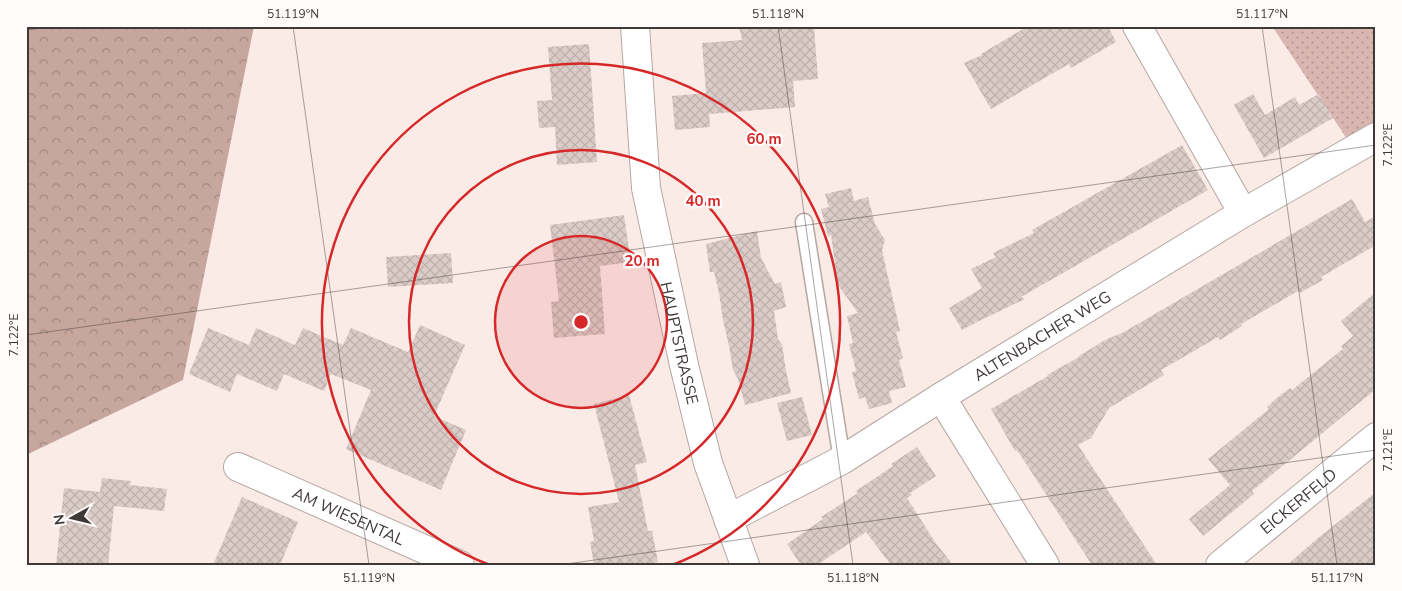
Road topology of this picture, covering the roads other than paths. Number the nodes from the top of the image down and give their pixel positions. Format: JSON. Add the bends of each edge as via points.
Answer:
{"nodes":[{"id":1,"x":635,"y":26,"type":"edge"},
{"id":2,"x":1137,"y":26,"type":"edge"},
{"id":3,"x":1376,"y":137,"type":"edge"},
{"id":4,"x":1243,"y":213,"type":"junction"},
{"id":5,"x":804,"y":222,"type":"dead end"},
{"id":6,"x":940,"y":397,"type":"junction"},
{"id":7,"x":1376,"y":437,"type":"edge"},
{"id":8,"x":842,"y":460,"type":"junction"},
{"id":9,"x":238,"y":467,"type":"dead end"},
{"id":10,"x":728,"y":519,"type":"junction"},
{"id":11,"x":460,"y":565,"type":"edge"},
{"id":12,"x":745,"y":565,"type":"edge"},
{"id":13,"x":1045,"y":565,"type":"edge"},
{"id":14,"x":1220,"y":565,"type":"edge"}],
"edges":[{"from":1,"to":10,"type":"street","name":"HAUPTSTRASSE","via":[[646,188],[708,463]]},
{"from":2,"to":4,"type":"street"},
{"from":3,"to":4,"type":"street","name":"ALTENBACHER WEG"},
{"from":4,"to":6,"type":"street","name":"ALTENBACHER WEG"},
{"from":5,"to":8,"type":"lane"},
{"from":6,"to":8,"type":"street","name":"ALTENBACHER WEG"},
{"from":6,"to":13,"type":"street"},
{"from":7,"to":14,"type":"street","name":"EICKERFELD"},
{"from":8,"to":10,"type":"street","name":"ALTENBACHER WEG"},
{"from":9,"to":11,"type":"street","name":"AM WIESENTAL"},
{"from":10,"to":12,"type":"street","name":"HAUPTSTRASSE"}]}
